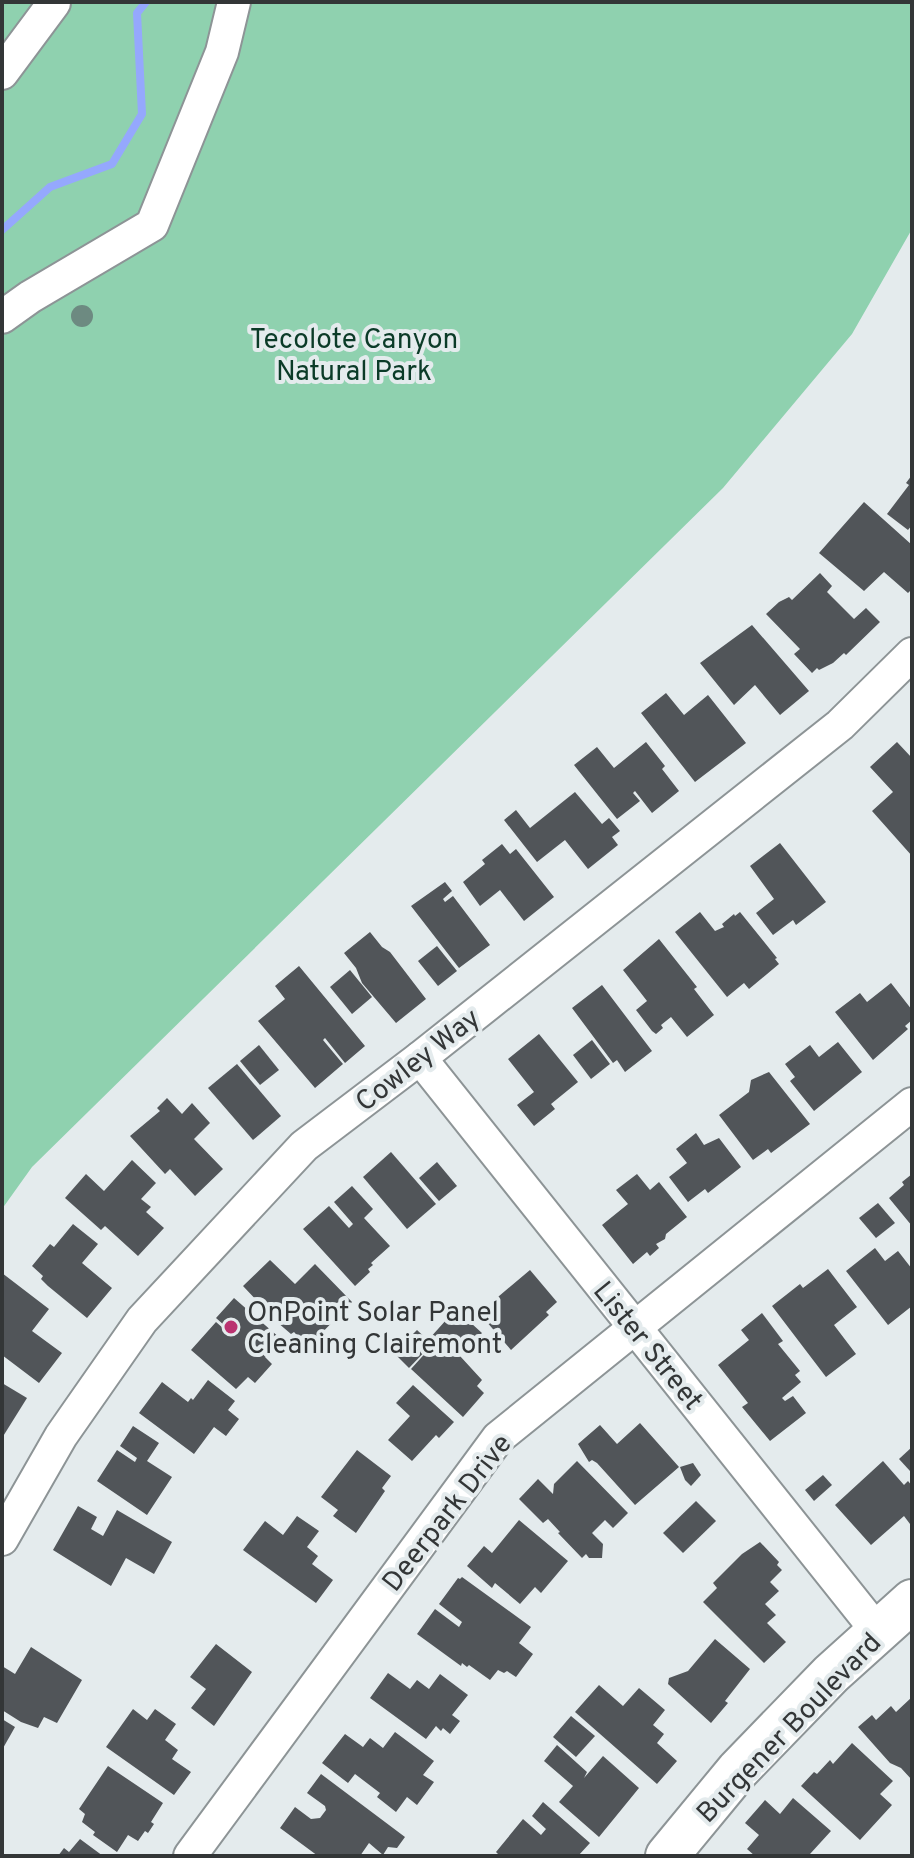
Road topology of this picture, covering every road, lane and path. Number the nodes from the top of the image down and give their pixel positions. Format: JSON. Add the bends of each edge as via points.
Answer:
{"nodes":[{"id":1,"x":234,"y":2,"type":"edge"},
{"id":2,"x":54,"y":3,"type":"edge"},
{"id":3,"x":2,"y":73,"type":"edge"},
{"id":4,"x":2,"y":317,"type":"edge"},
{"id":5,"x":912,"y":654,"type":"edge"},
{"id":6,"x":420,"y":1058,"type":"junction"},
{"id":7,"x":912,"y":1104,"type":"edge"},
{"id":8,"x":634,"y":1326,"type":"junction"},
{"id":9,"x":2,"y":1539,"type":"edge"},
{"id":10,"x":912,"y":1601,"type":"edge"},
{"id":11,"x":878,"y":1632,"type":"junction"},
{"id":12,"x":680,"y":1851,"type":"edge"},
{"id":13,"x":190,"y":1856,"type":"edge"}],
"edges":[{"from":1,"to":4,"type":"street","via":[[222,52],[152,225]]},
{"from":2,"to":3,"type":"street"},
{"from":5,"to":6,"type":"street","name":"Cowley Way","via":[[840,725]]},
{"from":6,"to":8,"type":"street","name":"Lister Street"},
{"from":6,"to":9,"type":"street","name":"Cowley Way","via":[[304,1146],[142,1320],[61,1436]]},
{"from":7,"to":8,"type":"street","name":"Deerpark Drive"},
{"from":8,"to":11,"type":"street","name":"Lister Street"},
{"from":8,"to":13,"type":"street","name":"Deerpark Drive","via":[[498,1438]]},
{"from":10,"to":11,"type":"main road","name":"Burgener Boulevard"},
{"from":11,"to":12,"type":"main road","name":"Burgener Boulevard","via":[[749,1760]]}]}
